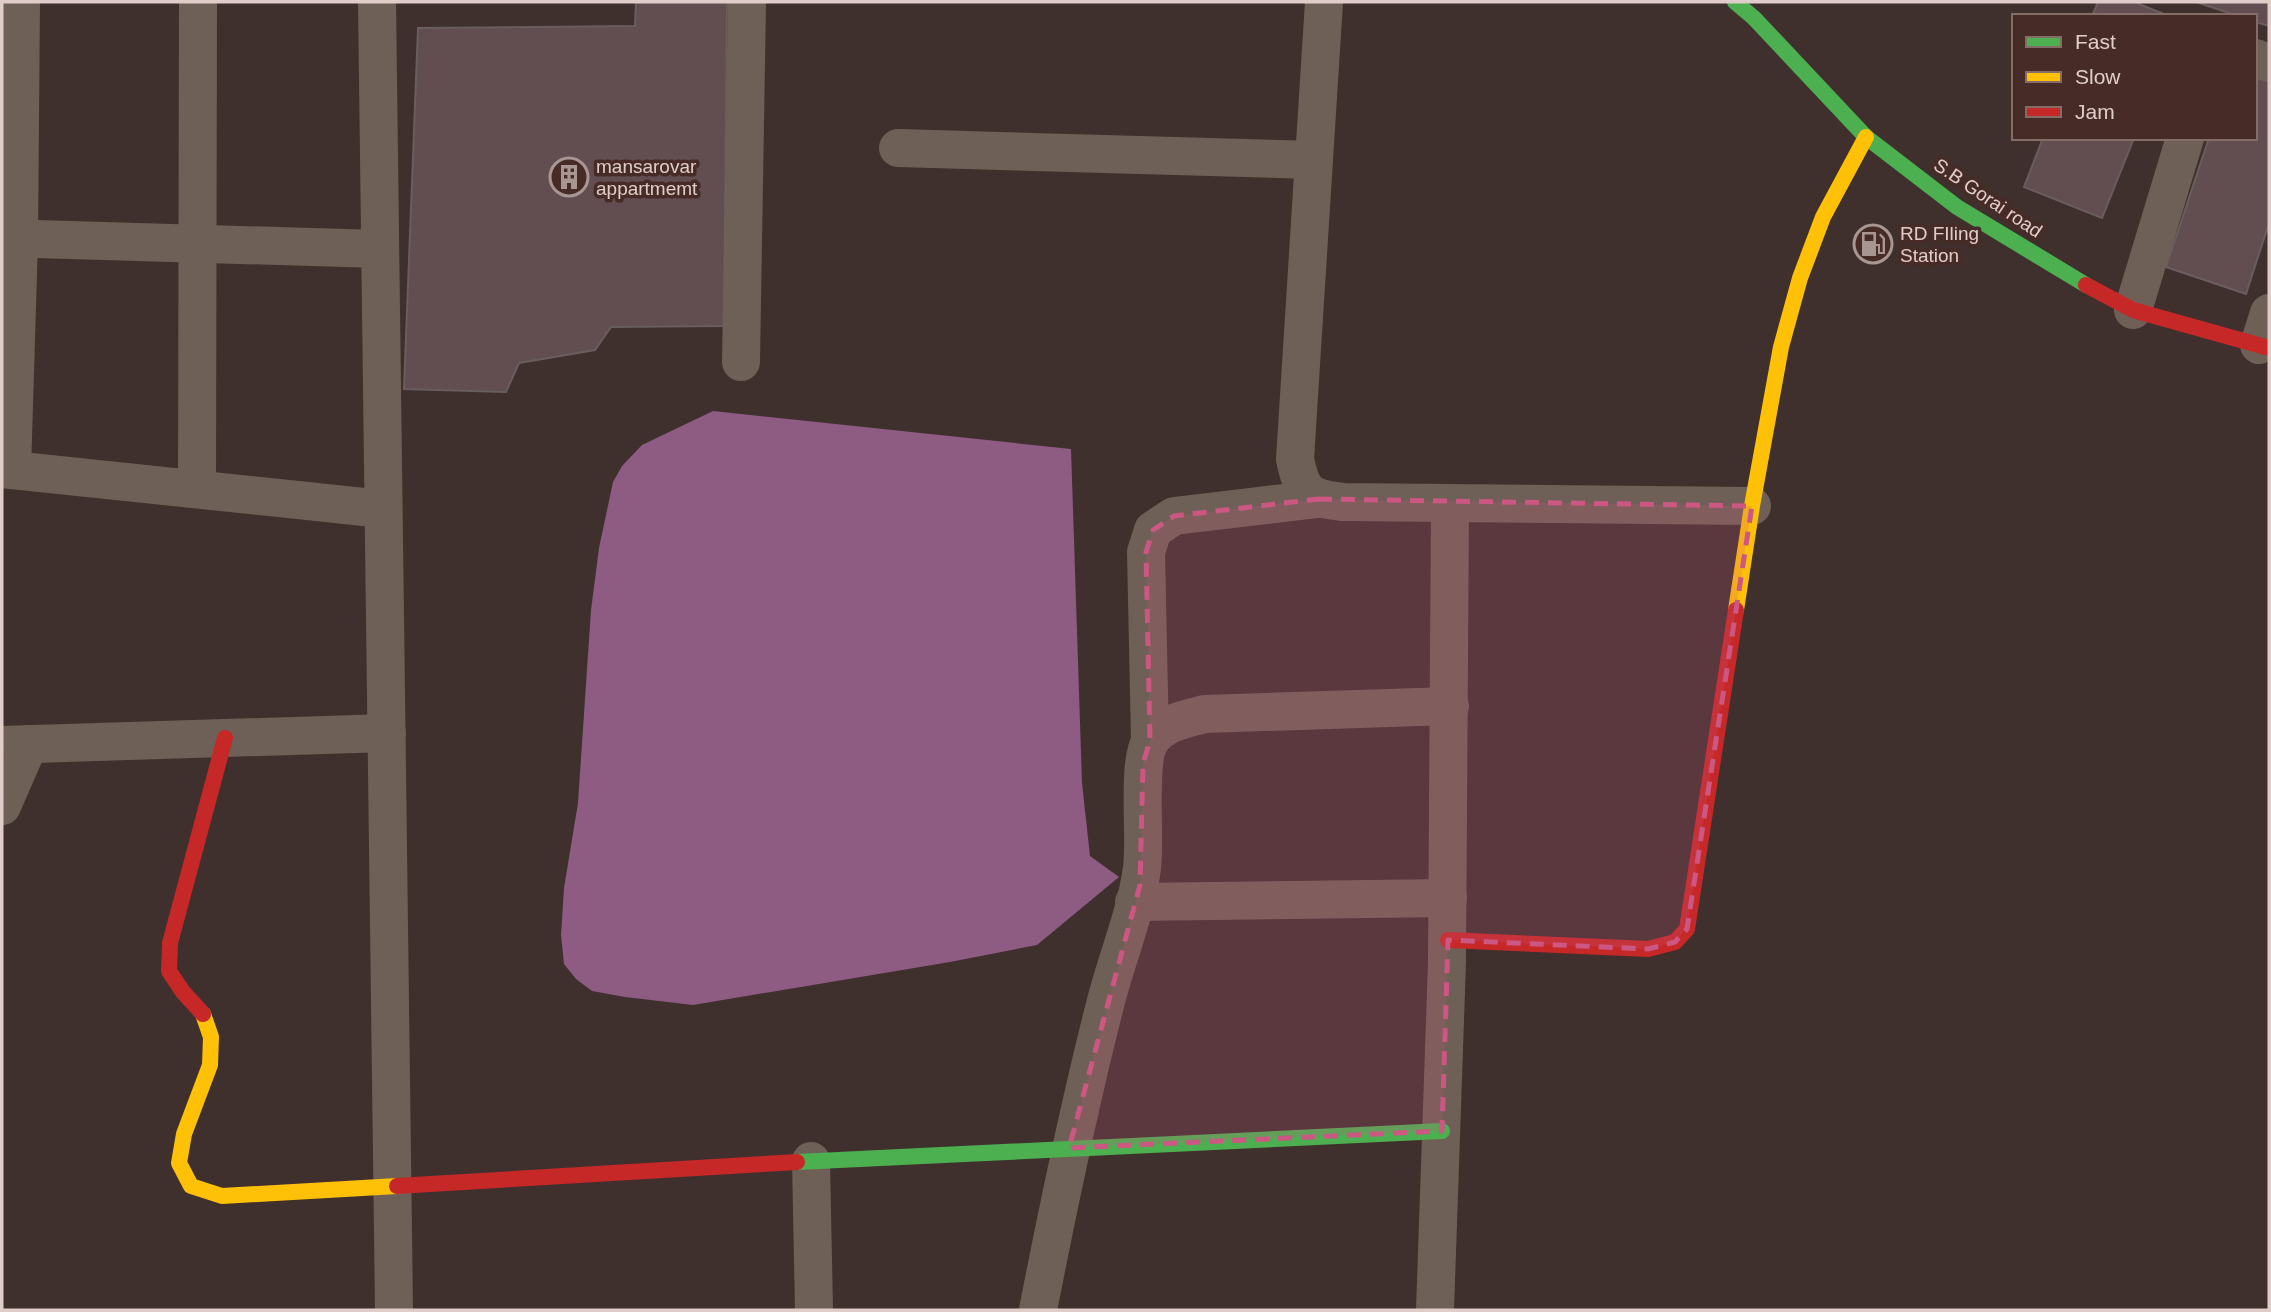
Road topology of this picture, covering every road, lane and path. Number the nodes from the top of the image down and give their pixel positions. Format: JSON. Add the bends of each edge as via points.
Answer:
{"nodes":[{"id":1,"x":21,"y":2,"type":"edge"},
{"id":2,"x":198,"y":2,"type":"edge"},
{"id":3,"x":377,"y":2,"type":"edge"},
{"id":4,"x":747,"y":2,"type":"edge"},
{"id":5,"x":1324,"y":2,"type":"edge"},
{"id":6,"x":1750,"y":7,"type":"edge"},
{"id":7,"x":1866,"y":137,"type":"junction"},
{"id":8,"x":2184,"y":140,"type":"edge"},
{"id":9,"x":898,"y":148,"type":"dead end"},
{"id":10,"x":1313,"y":160,"type":"junction"},
{"id":11,"x":10,"y":239,"type":"edge"},
{"id":12,"x":198,"y":243,"type":"junction"},
{"id":13,"x":380,"y":249,"type":"junction"},
{"id":14,"x":2133,"y":310,"type":"junction"},
{"id":15,"x":2266,"y":335,"type":"edge"},
{"id":16,"x":741,"y":362,"type":"dead end"},
{"id":17,"x":7,"y":470,"type":"edge"},
{"id":18,"x":197,"y":489,"type":"junction"},
{"id":19,"x":1318,"y":499,"type":"junction"},
{"id":20,"x":1450,"y":503,"type":"junction"},
{"id":21,"x":1752,"y":506,"type":"junction"},
{"id":22,"x":383,"y":509,"type":"junction"},
{"id":23,"x":1450,"y":706,"type":"junction"},
{"id":24,"x":387,"y":733,"type":"junction"},
{"id":25,"x":225,"y":738,"type":"junction"},
{"id":26,"x":1150,"y":741,"type":"junction"},
{"id":27,"x":16,"y":745,"type":"edge"},
{"id":28,"x":2,"y":806,"type":"edge"},
{"id":29,"x":1448,"y":898,"type":"junction"},
{"id":30,"x":1134,"y":902,"type":"junction"},
{"id":31,"x":1448,"y":940,"type":"junction"},
{"id":32,"x":1442,"y":1131,"type":"junction"},
{"id":33,"x":1069,"y":1148,"type":"junction"},
{"id":34,"x":811,"y":1161,"type":"junction"},
{"id":35,"x":393,"y":1185,"type":"junction"},
{"id":36,"x":394,"y":1310,"type":"edge"},
{"id":37,"x":814,"y":1310,"type":"edge"},
{"id":38,"x":1038,"y":1310,"type":"edge"},
{"id":39,"x":1435,"y":1310,"type":"edge"}],
"edges":[{"from":1,"to":11,"type":"street"},
{"from":2,"to":12,"type":"street"},
{"from":3,"to":13,"type":"street"},
{"from":4,"to":16,"type":"street"},
{"from":5,"to":10,"type":"street"},
{"from":6,"to":7,"type":"street","name":"S.B Gorai road"},
{"from":7,"to":14,"type":"street","name":"S.B Gorai road","via":[[1957,207]]},
{"from":7,"to":21,"type":"street","via":[[1823,217],[1800,278],[1781,347]]},
{"from":8,"to":14,"type":"street"},
{"from":9,"to":10,"type":"street"},
{"from":10,"to":19,"type":"street","via":[[1295,458],[1301,484]]},
{"from":11,"to":12,"type":"street"},
{"from":11,"to":17,"type":"street"},
{"from":12,"to":13,"type":"street"},
{"from":12,"to":18,"type":"street"},
{"from":13,"to":22,"type":"street"},
{"from":14,"to":15,"type":"street","name":"S.B Gorai road"},
{"from":17,"to":18,"type":"street"},
{"from":18,"to":22,"type":"street"},
{"from":19,"to":20,"type":"street"},
{"from":19,"to":26,"type":"street","via":[[1174,516],[1153,530],[1146,552]]},
{"from":20,"to":21,"type":"street"},
{"from":20,"to":23,"type":"street"},
{"from":21,"to":31,"type":"street","via":[[1687,929],[1675,942],[1648,949]]},
{"from":22,"to":24,"type":"street"},
{"from":23,"to":26,"type":"street","via":[[1205,714],[1171,722]]},
{"from":23,"to":29,"type":"street"},
{"from":24,"to":25,"type":"street"},
{"from":24,"to":35,"type":"street"},
{"from":25,"to":27,"type":"street"},
{"from":25,"to":35,"type":"street","via":[[170,943],[169,971],[204,1015],[211,1037],[211,1065],[184,1134],[179,1163],[191,1186],[222,1196]]},
{"from":26,"to":30,"type":"street","via":[[1143,763],[1144,848]]},
{"from":27,"to":28,"type":"street"},
{"from":29,"to":30,"type":"street"},
{"from":29,"to":31,"type":"street"},
{"from":30,"to":33,"type":"street"},
{"from":31,"to":32,"type":"street"},
{"from":32,"to":33,"type":"street"},
{"from":32,"to":39,"type":"street"},
{"from":33,"to":34,"type":"street"},
{"from":33,"to":38,"type":"street"},
{"from":34,"to":35,"type":"street"},
{"from":34,"to":37,"type":"street"},
{"from":35,"to":36,"type":"street"}]}
